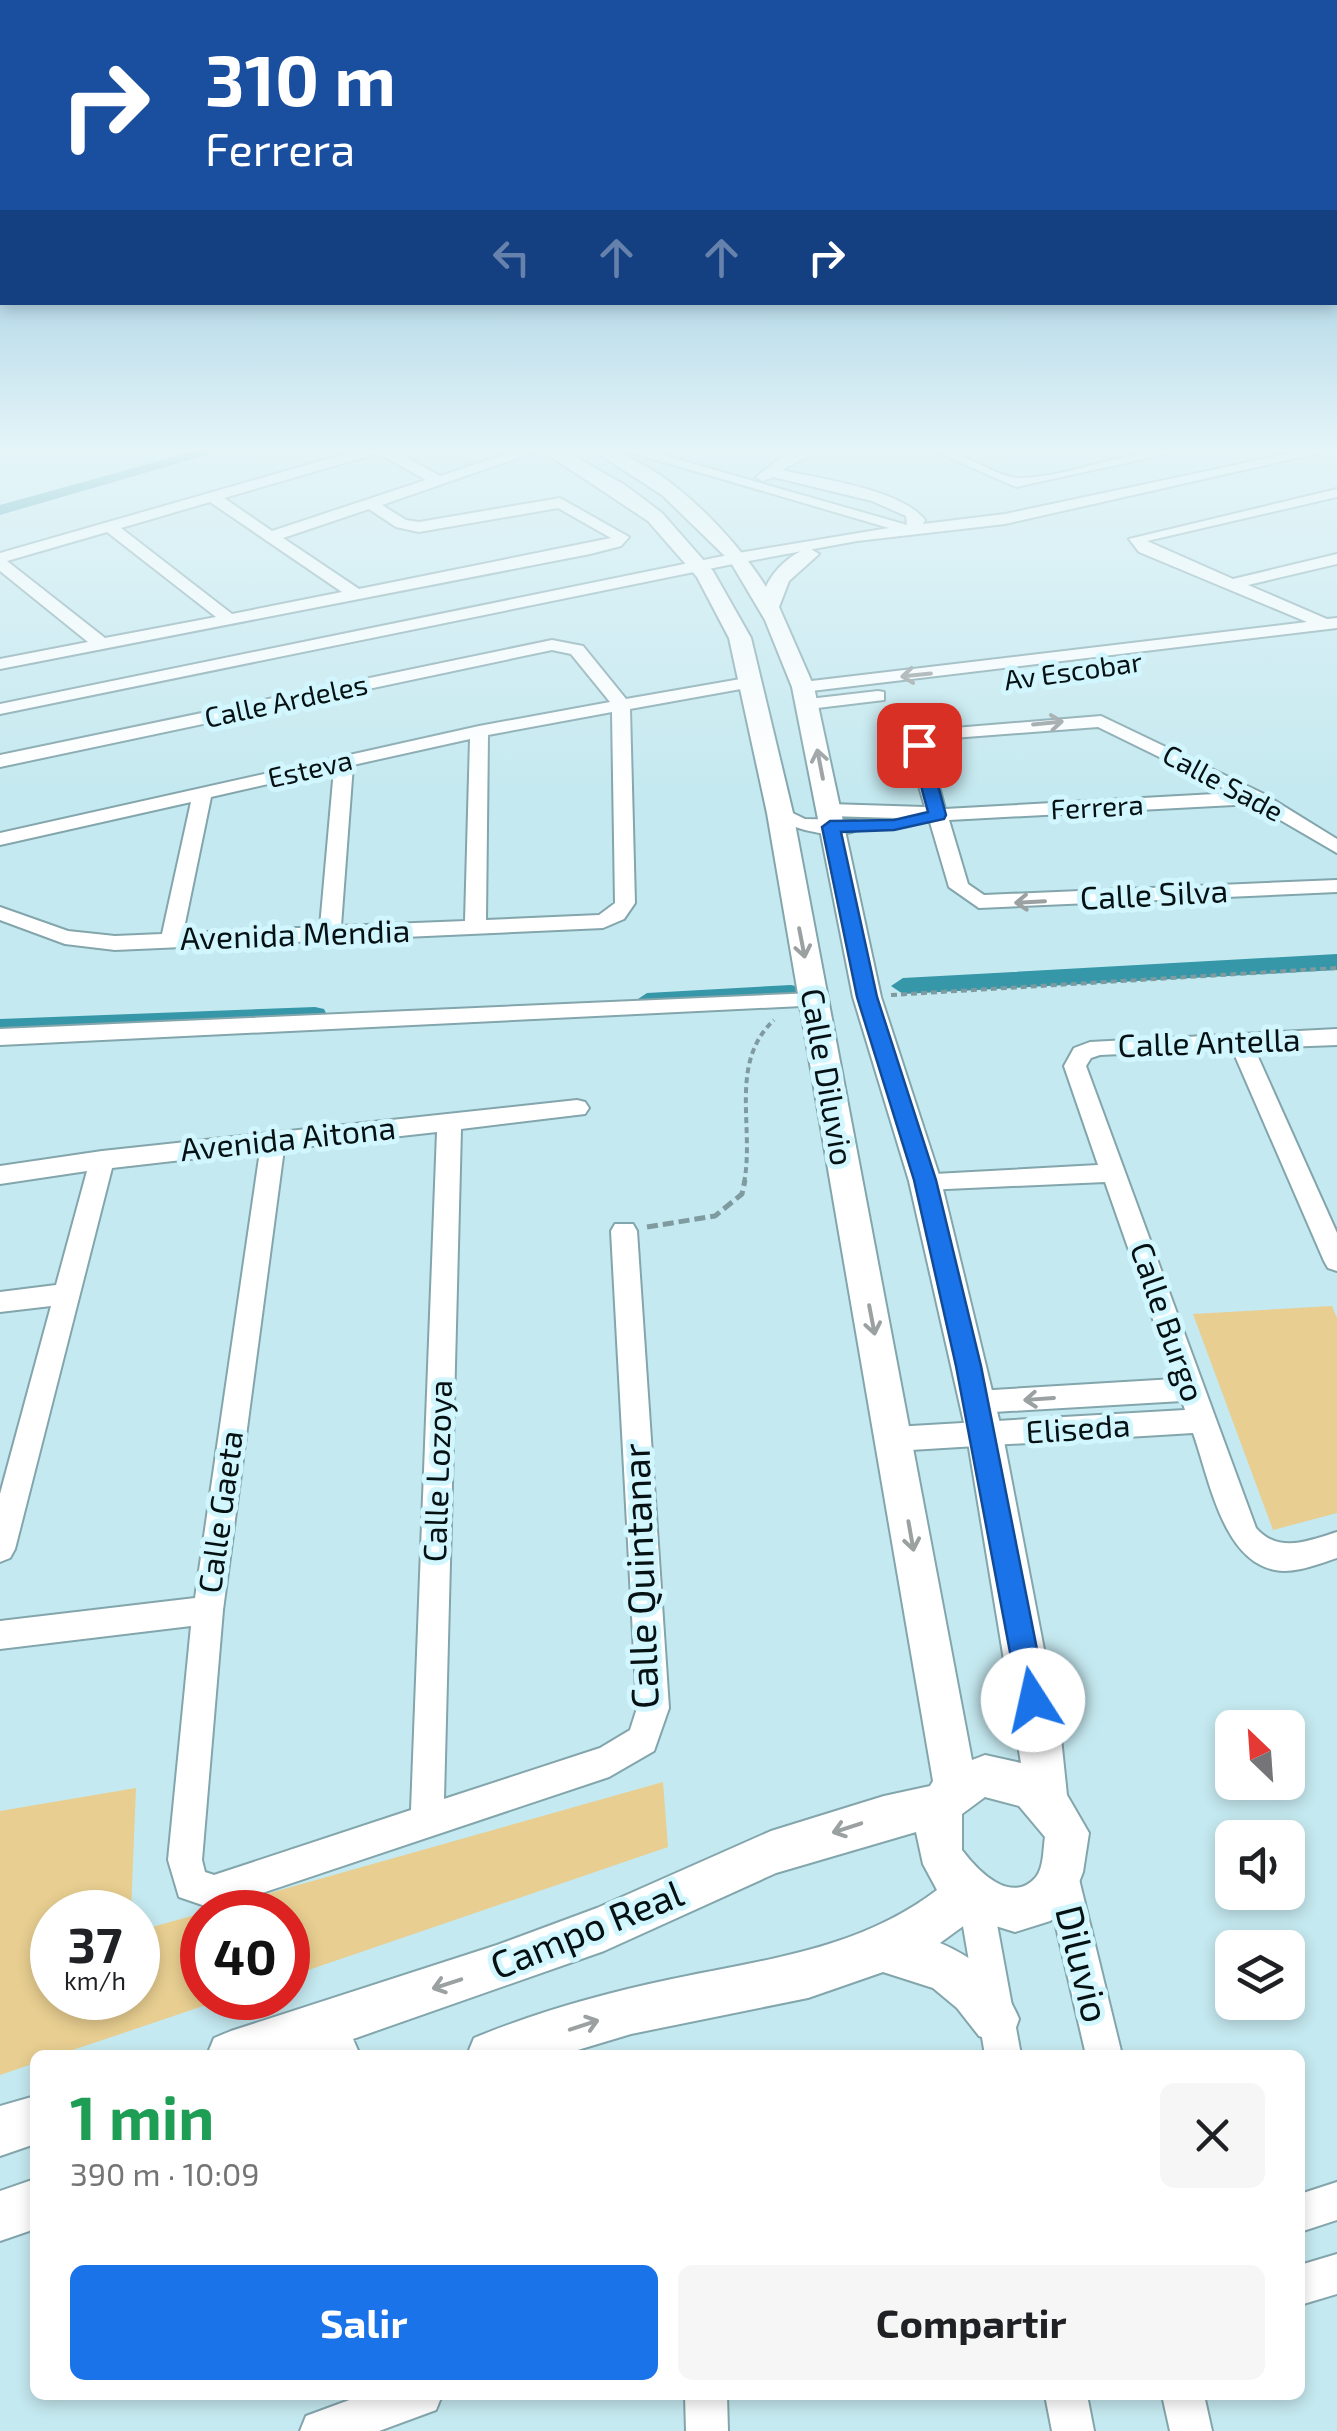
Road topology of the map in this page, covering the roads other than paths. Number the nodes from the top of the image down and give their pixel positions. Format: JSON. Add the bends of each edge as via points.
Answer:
{"nodes":[{"id":1,"x":4,"y":563,"type":"edge"},
{"id":2,"x":157,"y":563,"type":"edge"},
{"id":3,"x":311,"y":563,"type":"edge"},
{"id":4,"x":508,"y":563,"type":"edge"},
{"id":5,"x":697,"y":563,"type":"edge"},
{"id":6,"x":740,"y":563,"type":"edge"},
{"id":7,"x":742,"y":563,"type":"edge"},
{"id":8,"x":802,"y":563,"type":"edge"},
{"id":9,"x":1181,"y":563,"type":"edge"},
{"id":10,"x":1319,"y":563,"type":"edge"},
{"id":11,"x":703,"y":570,"type":"junction"},
{"id":12,"x":1230,"y":585,"type":"junction"},
{"id":13,"x":355,"y":594,"type":"junction"},
{"id":14,"x":768,"y":606,"type":"junction"},
{"id":15,"x":230,"y":620,"type":"junction"},
{"id":16,"x":1334,"y":628,"type":"edge"},
{"id":17,"x":102,"y":644,"type":"junction"},
{"id":18,"x":1116,"y":650,"type":"junction"},
{"id":19,"x":1134,"y":663,"type":"junction"},
{"id":20,"x":0,"y":664,"type":"edge"},
{"id":21,"x":749,"y":675,"type":"junction"},
{"id":22,"x":806,"y":696,"type":"junction"},
{"id":23,"x":622,"y":704,"type":"junction"},
{"id":24,"x":0,"y":708,"type":"edge"},
{"id":25,"x":0,"y":722,"type":"edge"},
{"id":26,"x":479,"y":731,"type":"junction"},
{"id":27,"x":0,"y":761,"type":"edge"},
{"id":28,"x":344,"y":762,"type":"junction"},
{"id":29,"x":202,"y":794,"type":"junction"},
{"id":30,"x":1256,"y":798,"type":"junction"},
{"id":31,"x":780,"y":813,"type":"junction"},
{"id":32,"x":938,"y":815,"type":"junction"},
{"id":33,"x":830,"y":818,"type":"junction"},
{"id":34,"x":0,"y":839,"type":"edge"},
{"id":35,"x":1337,"y":847,"type":"edge"},
{"id":36,"x":1337,"y":886,"type":"edge"},
{"id":37,"x":0,"y":912,"type":"edge"},
{"id":38,"x":474,"y":928,"type":"junction"},
{"id":39,"x":330,"y":933,"type":"junction"},
{"id":40,"x":171,"y":940,"type":"junction"},
{"id":41,"x":867,"y":997,"type":"junction"},
{"id":42,"x":814,"y":1000,"type":"junction"},
{"id":43,"x":0,"y":1037,"type":"edge"},
{"id":44,"x":1337,"y":1037,"type":"edge"},
{"id":45,"x":1240,"y":1042,"type":"junction"},
{"id":46,"x":1082,"y":1054,"type":"joint"},
{"id":47,"x":577,"y":1108,"type":"dead end"},
{"id":48,"x":449,"y":1121,"type":"junction"},
{"id":49,"x":272,"y":1141,"type":"junction"},
{"id":50,"x":102,"y":1160,"type":"junction"},
{"id":51,"x":1115,"y":1173,"type":"junction"},
{"id":52,"x":0,"y":1175,"type":"edge"},
{"id":53,"x":925,"y":1180,"type":"junction"},
{"id":54,"x":624,"y":1232,"type":"road end"},
{"id":55,"x":1337,"y":1261,"type":"edge"},
{"id":56,"x":66,"y":1294,"type":"junction"},
{"id":57,"x":0,"y":1302,"type":"edge"},
{"id":58,"x":1189,"y":1389,"type":"junction"},
{"id":59,"x":981,"y":1419,"type":"junction"},
{"id":60,"x":1202,"y":1421,"type":"junction"},
{"id":61,"x":894,"y":1440,"type":"junction"},
{"id":62,"x":13,"y":1451,"type":"edge"},
{"id":63,"x":1337,"y":1546,"type":"edge"},
{"id":64,"x":0,"y":1549,"type":"edge"},
{"id":65,"x":208,"y":1610,"type":"junction"},
{"id":66,"x":0,"y":1634,"type":"edge"},
{"id":67,"x":949,"y":1797,"type":"junction"},
{"id":68,"x":1046,"y":1798,"type":"junction"},
{"id":69,"x":428,"y":1821,"type":"junction"},
{"id":70,"x":1060,"y":1873,"type":"junction"},
{"id":71,"x":191,"y":1884,"type":"joint"},
{"id":72,"x":971,"y":1895,"type":"junction"},
{"id":73,"x":887,"y":1951,"type":"junction"},
{"id":74,"x":999,"y":2037,"type":"edge"},
{"id":75,"x":324,"y":2041,"type":"edge"},
{"id":76,"x":264,"y":2050,"type":"edge"},
{"id":77,"x":508,"y":2050,"type":"edge"},
{"id":78,"x":1103,"y":2050,"type":"edge"},
{"id":79,"x":30,"y":2122,"type":"edge"},
{"id":80,"x":0,"y":2132,"type":"edge"},
{"id":81,"x":1337,"y":2201,"type":"edge"},
{"id":82,"x":30,"y":2206,"type":"edge"},
{"id":83,"x":1305,"y":2211,"type":"edge"},
{"id":84,"x":0,"y":2216,"type":"edge"},
{"id":85,"x":1337,"y":2274,"type":"edge"},
{"id":86,"x":1305,"y":2284,"type":"edge"},
{"id":87,"x":407,"y":2400,"type":"edge"},
{"id":88,"x":706,"y":2400,"type":"edge"},
{"id":89,"x":1067,"y":2400,"type":"edge"},
{"id":90,"x":1184,"y":2400,"type":"edge"},
{"id":91,"x":321,"y":2431,"type":"edge"},
{"id":92,"x":708,"y":2431,"type":"edge"},
{"id":93,"x":1073,"y":2431,"type":"edge"},
{"id":94,"x":1191,"y":2431,"type":"edge"}],
"edges":[{"from":1,"to":17,"type":"street"},
{"from":2,"to":15,"type":"street"},
{"from":3,"to":13,"type":"street"},
{"from":4,"to":13,"type":"street"},
{"from":5,"to":11,"type":"street","name":"Calle Diluvio"},
{"from":6,"to":11,"type":"street"},
{"from":7,"to":14,"type":"street","name":"Calle Diluvio"},
{"from":8,"to":14,"type":"street","via":[[780,578]]},
{"from":9,"to":12,"type":"street"},
{"from":10,"to":12,"type":"street"},
{"from":11,"to":21,"type":"street","name":"Calle Diluvio","via":[[740,638]]},
{"from":11,"to":24,"type":"street"},
{"from":11,"to":25,"type":"street"},
{"from":12,"to":16,"type":"street"},
{"from":13,"to":15,"type":"street"},
{"from":14,"to":22,"type":"street","name":"Calle Diluvio"},
{"from":15,"to":17,"type":"street"},
{"from":16,"to":18,"type":"street"},
{"from":16,"to":19,"type":"street","name":"Av Escobar"},
{"from":17,"to":20,"type":"street"},
{"from":18,"to":19,"type":"street"},
{"from":18,"to":22,"type":"street","one_way":true},
{"from":19,"to":22,"type":"street","name":"Av Escobar"},
{"from":21,"to":23,"type":"street","name":"Esteva"},
{"from":21,"to":31,"type":"street","name":"Calle Diluvio"},
{"from":33,"to":22,"type":"street","name":"Calle Diluvio","one_way":true},
{"from":23,"to":26,"type":"street","name":"Esteva"},
{"from":23,"to":27,"type":"street","name":"Calle Ardeles","via":[[573,647],[552,646]]},
{"from":23,"to":38,"type":"street","name":"Avenida Mendia","via":[[625,902],[617,914],[595,923]]},
{"from":26,"to":28,"type":"street","name":"Esteva"},
{"from":26,"to":38,"type":"street"},
{"from":28,"to":29,"type":"street","name":"Esteva"},
{"from":28,"to":39,"type":"street"},
{"from":29,"to":34,"type":"street","name":"Esteva"},
{"from":29,"to":40,"type":"street"},
{"from":30,"to":32,"type":"street","name":"Ferrera"},
{"from":32,"to":30,"type":"street","name":"Calle Sade","one_way":true,"via":[[917,748],[921,741],[1088,720],[1107,722]]},
{"from":30,"to":35,"type":"street","name":"Calle Sade"},
{"from":31,"to":33,"type":"street","name":"Ferrera","via":[[801,825]]},
{"from":31,"to":42,"type":"street","name":"Calle Diluvio","one_way":true},
{"from":32,"to":33,"type":"street","name":"Ferrera","via":[[894,825]]},
{"from":36,"to":32,"type":"street","name":"Calle Silva","one_way":true,"via":[[998,904],[972,899],[959,887]]},
{"from":33,"to":41,"type":"street","name":"Calle Diluvio"},
{"from":37,"to":40,"type":"street","name":"Avenida Mendia","via":[[78,940]]},
{"from":38,"to":39,"type":"street","name":"Avenida Mendia"},
{"from":39,"to":40,"type":"street","name":"Avenida Mendia"},
{"from":41,"to":42,"type":"street"},
{"from":41,"to":53,"type":"street","name":"Calle Diluvio"},
{"from":42,"to":43,"type":"street"},
{"from":42,"to":61,"type":"street","name":"Calle Diluvio","one_way":true},
{"from":44,"to":45,"type":"street","name":"Calle Antella"},
{"from":45,"to":46,"type":"street","name":"Calle Antella"},
{"from":45,"to":55,"type":"street"},
{"from":46,"to":51,"type":"street","name":"Calle Burgo","via":[[1075,1066]]},
{"from":47,"to":48,"type":"street","name":"Avenida Aitona"},
{"from":48,"to":49,"type":"street","name":"Avenida Aitona"},
{"from":48,"to":69,"type":"street","name":"Calle Lozoya"},
{"from":49,"to":50,"type":"street","name":"Avenida Aitona"},
{"from":49,"to":65,"type":"street","name":"Calle Gaeta"},
{"from":50,"to":52,"type":"street","name":"Avenida Aitona"},
{"from":50,"to":56,"type":"street"},
{"from":51,"to":53,"type":"street"},
{"from":51,"to":58,"type":"street","name":"Calle Burgo"},
{"from":53,"to":59,"type":"street","name":"Calle Diluvio"},
{"from":54,"to":69,"type":"street","name":"Calle Quintanar","via":[[653,1708],[643,1740],[609,1761]]},
{"from":56,"to":57,"type":"street"},
{"from":56,"to":62,"type":"street"},
{"from":58,"to":59,"type":"street","name":"Eliseda","one_way":true},
{"from":58,"to":60,"type":"street","name":"Calle Burgo"},
{"from":59,"to":60,"type":"street","name":"Eliseda"},
{"from":59,"to":61,"type":"street","name":"Eliseda"},
{"from":59,"to":68,"type":"street","name":"Calle Diluvio"},
{"from":60,"to":63,"type":"street","name":"Calle Burgo","via":[[1251,1545],[1269,1558]]},
{"from":61,"to":67,"type":"street","name":"Calle Diluvio","one_way":true},
{"from":62,"to":64,"type":"street"},
{"from":65,"to":66,"type":"street"},
{"from":65,"to":71,"type":"street","name":"Calle Gaeta","via":[[184,1860]]},
{"from":67,"to":68,"type":"street","via":[[984,1776],[1017,1780]]},
{"from":67,"to":72,"type":"street","via":[[935,1836],[944,1868]]},
{"from":67,"to":75,"type":"street","name":"Campo Real","one_way":true,"via":[[771,1853]]},
{"from":68,"to":70,"type":"street","via":[[1067,1833]]},
{"from":69,"to":71,"type":"street","name":"Calle Quintanar","via":[[214,1892]]},
{"from":70,"to":72,"type":"street","via":[[1050,1894],[1025,1907],[996,1906]]},
{"from":70,"to":78,"type":"street","name":"Diluvio"},
{"from":72,"to":73,"type":"street"},
{"from":72,"to":74,"type":"street"},
{"from":73,"to":74,"type":"street","via":[[937,1962],[976,1992]]},
{"from":77,"to":73,"type":"street","one_way":true,"via":[[629,2011],[817,1973]]},
{"from":75,"to":76,"type":"street","name":"Campo Real"},
{"from":79,"to":80,"type":"street"},
{"from":81,"to":83,"type":"street"},
{"from":82,"to":84,"type":"street"},
{"from":85,"to":86,"type":"street"},
{"from":87,"to":91,"type":"street"},
{"from":88,"to":92,"type":"street"},
{"from":89,"to":93,"type":"street"},
{"from":90,"to":94,"type":"street"}]}
